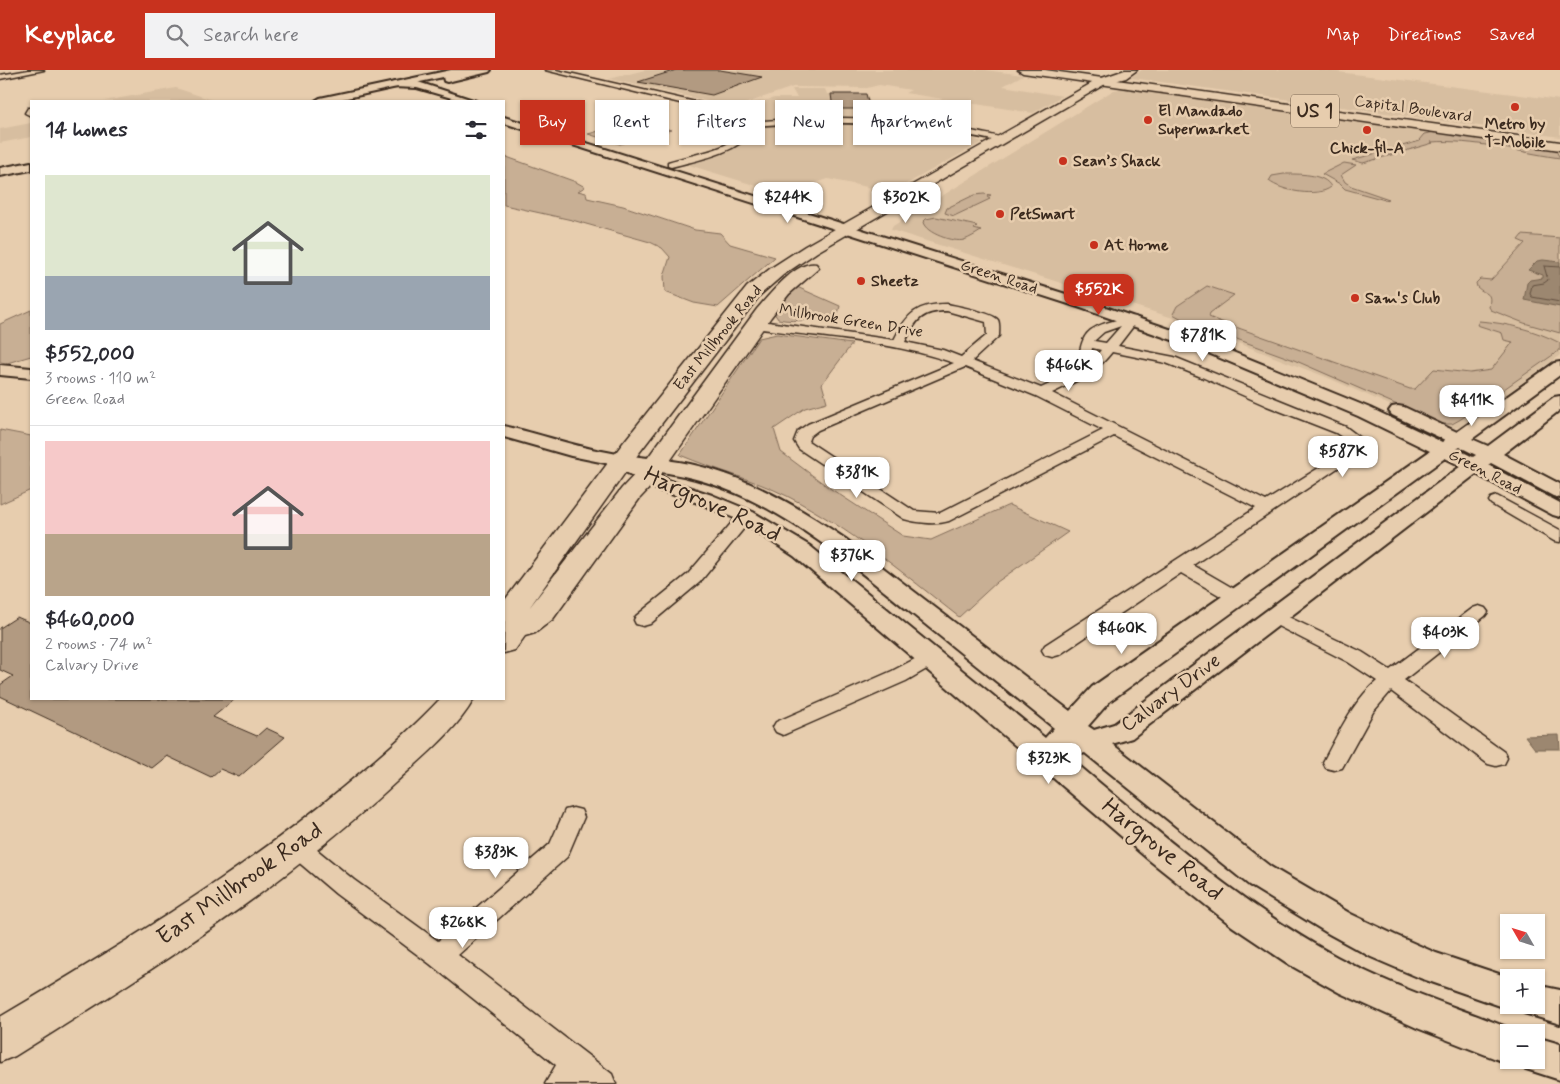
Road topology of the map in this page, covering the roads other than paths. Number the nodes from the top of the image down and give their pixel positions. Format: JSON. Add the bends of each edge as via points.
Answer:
{"nodes":[{"id":1,"x":41,"y":70,"type":"edge"},
{"id":2,"x":464,"y":70,"type":"edge"},
{"id":3,"x":486,"y":70,"type":"edge"},
{"id":4,"x":548,"y":70,"type":"edge"},
{"id":5,"x":1023,"y":70,"type":"edge"},
{"id":6,"x":1061,"y":70,"type":"edge"},
{"id":7,"x":1132,"y":70,"type":"edge"},
{"id":8,"x":0,"y":77,"type":"edge"},
{"id":9,"x":1115,"y":79,"type":"junction"},
{"id":10,"x":418,"y":85,"type":"junction"},
{"id":11,"x":400,"y":86,"type":"junction"},
{"id":12,"x":325,"y":100,"type":"edge"},
{"id":13,"x":348,"y":100,"type":"edge"},
{"id":14,"x":444,"y":100,"type":"edge"},
{"id":15,"x":468,"y":100,"type":"edge"},
{"id":16,"x":679,"y":101,"type":"edge"},
{"id":17,"x":505,"y":117,"type":"edge"},
{"id":18,"x":520,"y":117,"type":"edge"},
{"id":19,"x":520,"y":123,"type":"edge"},
{"id":20,"x":765,"y":123,"type":"edge"},
{"id":21,"x":585,"y":137,"type":"edge"},
{"id":22,"x":1018,"y":137,"type":"junction"},
{"id":23,"x":1001,"y":140,"type":"junction"},
{"id":24,"x":1560,"y":140,"type":"edge"},
{"id":25,"x":584,"y":145,"type":"edge"},
{"id":26,"x":726,"y":145,"type":"edge"},
{"id":27,"x":1560,"y":146,"type":"edge"},
{"id":28,"x":987,"y":163,"type":"junction"},
{"id":29,"x":670,"y":164,"type":"junction"},
{"id":30,"x":30,"y":166,"type":"edge"},
{"id":31,"x":657,"y":168,"type":"junction"},
{"id":32,"x":0,"y":172,"type":"edge"},
{"id":33,"x":902,"y":213,"type":"dead end"},
{"id":34,"x":865,"y":228,"type":"junction"},
{"id":35,"x":1140,"y":317,"type":"junction"},
{"id":36,"x":755,"y":324,"type":"junction"},
{"id":37,"x":1087,"y":343,"type":"junction"},
{"id":38,"x":898,"y":344,"type":"junction"},
{"id":39,"x":1111,"y":347,"type":"junction"},
{"id":40,"x":964,"y":362,"type":"junction"},
{"id":41,"x":1560,"y":366,"type":"edge"},
{"id":42,"x":0,"y":370,"type":"edge"},
{"id":43,"x":30,"y":373,"type":"edge"},
{"id":44,"x":1080,"y":375,"type":"junction"},
{"id":45,"x":1041,"y":393,"type":"junction"},
{"id":46,"x":1560,"y":401,"type":"edge"},
{"id":47,"x":505,"y":431,"type":"edge"},
{"id":48,"x":1113,"y":431,"type":"junction"},
{"id":49,"x":1450,"y":445,"type":"junction"},
{"id":50,"x":1481,"y":460,"type":"junction"},
{"id":51,"x":622,"y":461,"type":"junction"},
{"id":52,"x":651,"y":470,"type":"junction"},
{"id":53,"x":1560,"y":492,"type":"edge"},
{"id":54,"x":1497,"y":501,"type":"dead end"},
{"id":55,"x":1267,"y":508,"type":"junction"},
{"id":56,"x":1560,"y":511,"type":"edge"},
{"id":57,"x":746,"y":516,"type":"junction"},
{"id":58,"x":1560,"y":538,"type":"edge"},
{"id":59,"x":857,"y":558,"type":"junction"},
{"id":60,"x":1181,"y":565,"type":"junction"},
{"id":61,"x":829,"y":573,"type":"junction"},
{"id":62,"x":1237,"y":598,"type":"junction"},
{"id":63,"x":1479,"y":612,"type":"dead end"},
{"id":64,"x":643,"y":620,"type":"dead end"},
{"id":65,"x":1283,"y":622,"type":"junction"},
{"id":66,"x":510,"y":635,"type":"edge"},
{"id":67,"x":1052,"y":650,"type":"dead end"},
{"id":68,"x":930,"y":658,"type":"junction"},
{"id":69,"x":1391,"y":680,"type":"junction"},
{"id":70,"x":457,"y":700,"type":"edge"},
{"id":71,"x":782,"y":727,"type":"dead end"},
{"id":72,"x":1081,"y":734,"type":"junction"},
{"id":73,"x":1046,"y":755,"type":"junction"},
{"id":74,"x":1496,"y":758,"type":"dead end"},
{"id":75,"x":1334,"y":762,"type":"dead end"},
{"id":76,"x":573,"y":817,"type":"dead end"},
{"id":77,"x":296,"y":848,"type":"junction"},
{"id":78,"x":439,"y":956,"type":"junction"},
{"id":79,"x":1500,"y":990,"type":"edge"},
{"id":80,"x":1545,"y":1003,"type":"edge"},
{"id":81,"x":1560,"y":1007,"type":"edge"},
{"id":82,"x":0,"y":1041,"type":"edge"},
{"id":83,"x":1500,"y":1043,"type":"edge"},
{"id":84,"x":1545,"y":1058,"type":"edge"},
{"id":85,"x":1560,"y":1062,"type":"edge"},
{"id":86,"x":567,"y":1074,"type":"edge"},
{"id":87,"x":602,"y":1084,"type":"edge"}],
"edges":[{"from":1,"to":8,"type":"street"},
{"from":2,"to":11,"type":"main road"},
{"from":3,"to":10,"type":"main road"},
{"from":4,"to":16,"type":"street"},
{"from":5,"to":9,"type":"main road","name":"Capital Boulevard","number":"US 1"},
{"from":6,"to":9,"type":"main road","name":"Capital Boulevard","number":"US 1"},
{"from":7,"to":9,"type":"main road","name":"East Millbrook Road"},
{"from":9,"to":22,"type":"main road","name":"East Millbrook Road"},
{"from":9,"to":24,"type":"main road","name":"Capital Boulevard","number":"US 1"},
{"from":9,"to":27,"type":"main road","name":"Capital Boulevard","number":"US 1"},
{"from":10,"to":11,"type":"main road"},
{"from":10,"to":15,"type":"street"},
{"from":11,"to":12,"type":"main road"},
{"from":11,"to":13,"type":"main road"},
{"from":11,"to":14,"type":"street"},
{"from":17,"to":18,"type":"street","name":"Green Road"},
{"from":17,"to":19,"type":"street","name":"Green Road"},
{"from":20,"to":23,"type":"street","via":[[864,119],[907,122]]},
{"from":21,"to":29,"type":"street","name":"Green Road"},
{"from":22,"to":23,"type":"main road","name":"East Millbrook Road"},
{"from":22,"to":28,"type":"main road","name":"East Millbrook Road"},
{"from":23,"to":28,"type":"main road","via":[[1006,145],[991,154]]},
{"from":23,"to":34,"type":"main road","name":"East Millbrook Road"},
{"from":25,"to":31,"type":"street","name":"Green Road"},
{"from":26,"to":29,"type":"street"},
{"from":28,"to":33,"type":"main road","name":"East Millbrook Road"},
{"from":29,"to":31,"type":"street"},
{"from":29,"to":34,"type":"street","name":"Green Road"},
{"from":30,"to":32,"type":"main road"},
{"from":31,"to":34,"type":"street","name":"Green Road"},
{"from":34,"to":35,"type":"street","name":"Green Road"},
{"from":34,"to":36,"type":"main road","name":"East Millbrook Road","via":[[798,277]]},
{"from":34,"to":51,"type":"main road","name":"East Millbrook Road","via":[[784,266],[746,298]]},
{"from":35,"to":37,"type":"street","via":[[1096,332]]},
{"from":35,"to":39,"type":"street"},
{"from":35,"to":49,"type":"street","name":"Green Road","via":[[1289,364],[1370,398]]},
{"from":36,"to":38,"type":"street","name":"Millbrook Green Drive"},
{"from":36,"to":52,"type":"main road","name":"East Millbrook Road"},
{"from":37,"to":39,"type":"street"},
{"from":37,"to":44,"type":"street"},
{"from":38,"to":40,"type":"street","name":"Millbrook Green Drive"},
{"from":38,"to":40,"type":"street","via":[[919,312],[939,308],[961,310],[992,320],[993,336]]},
{"from":39,"to":44,"type":"street","via":[[1096,364]]},
{"from":39,"to":55,"type":"street","via":[[1169,360],[1209,375],[1341,430],[1359,442],[1356,451]]},
{"from":40,"to":45,"type":"street","name":"Millbrook Green Drive"},
{"from":40,"to":48,"type":"street","via":[[813,427],[803,434],[801,441],[910,516],[943,518]]},
{"from":41,"to":49,"type":"street","name":"Calvary Drive"},
{"from":42,"to":43,"type":"street"},
{"from":44,"to":45,"type":"street"},
{"from":45,"to":48,"type":"street","name":"Millbrook Green Drive"},
{"from":46,"to":50,"type":"street","name":"Calvary Drive"},
{"from":47,"to":51,"type":"street","name":"Hargrove Road"},
{"from":48,"to":55,"type":"street","name":"Millbrook Green Drive"},
{"from":49,"to":50,"type":"street","name":"Green Road"},
{"from":49,"to":62,"type":"street","name":"Calvary Drive"},
{"from":50,"to":53,"type":"street","name":"Green Road"},
{"from":50,"to":56,"type":"street","name":"Green Road"},
{"from":50,"to":65,"type":"street","name":"Calvary Drive"},
{"from":51,"to":52,"type":"street","name":"Hargrove Road"},
{"from":51,"to":66,"type":"main road","name":"East Millbrook Road","via":[[515,607]]},
{"from":52,"to":57,"type":"street","name":"Hargrove Road","via":[[663,485]]},
{"from":52,"to":59,"type":"street","name":"Hargrove Road","via":[[677,467],[764,497],[802,518]]},
{"from":52,"to":66,"type":"main road","name":"East Millbrook Road","via":[[543,612]]},
{"from":54,"to":58,"type":"street","name":"Green Road"},
{"from":55,"to":60,"type":"street"},
{"from":57,"to":61,"type":"street","name":"Hargrove Road","via":[[784,538]]},
{"from":57,"to":64,"type":"street","via":[[694,578]]},
{"from":59,"to":61,"type":"street"},
{"from":59,"to":72,"type":"street","name":"Hargrove Road"},
{"from":60,"to":62,"type":"street"},
{"from":60,"to":67,"type":"street"},
{"from":61,"to":68,"type":"street","name":"Hargrove Road"},
{"from":62,"to":65,"type":"street"},
{"from":62,"to":72,"type":"street","name":"Calvary Drive","via":[[1101,694]]},
{"from":63,"to":69,"type":"street"},
{"from":65,"to":69,"type":"street","via":[[1355,657]]},
{"from":65,"to":72,"type":"street","name":"Calvary Drive","via":[[1123,731]]},
{"from":68,"to":71,"type":"street","via":[[899,676]]},
{"from":68,"to":73,"type":"street","name":"Hargrove Road"},
{"from":69,"to":74,"type":"street"},
{"from":69,"to":75,"type":"street","via":[[1382,686],[1358,718]]},
{"from":70,"to":77,"type":"main road","name":"East Millbrook Road","via":[[400,759]]},
{"from":72,"to":73,"type":"street","name":"Calvary Drive"},
{"from":72,"to":79,"type":"street","name":"Hargrove Road","via":[[1226,850],[1297,900],[1383,946]]},
{"from":73,"to":83,"type":"street","name":"Hargrove Road","via":[[1184,870],[1264,930],[1390,1001]]},
{"from":76,"to":78,"type":"street","via":[[559,850]]},
{"from":77,"to":78,"type":"street"},
{"from":77,"to":82,"type":"main road","name":"East Millbrook Road","via":[[198,917]]},
{"from":78,"to":86,"type":"street"},
{"from":80,"to":81,"type":"street"},
{"from":84,"to":85,"type":"street"},
{"from":86,"to":87,"type":"street"}]}
